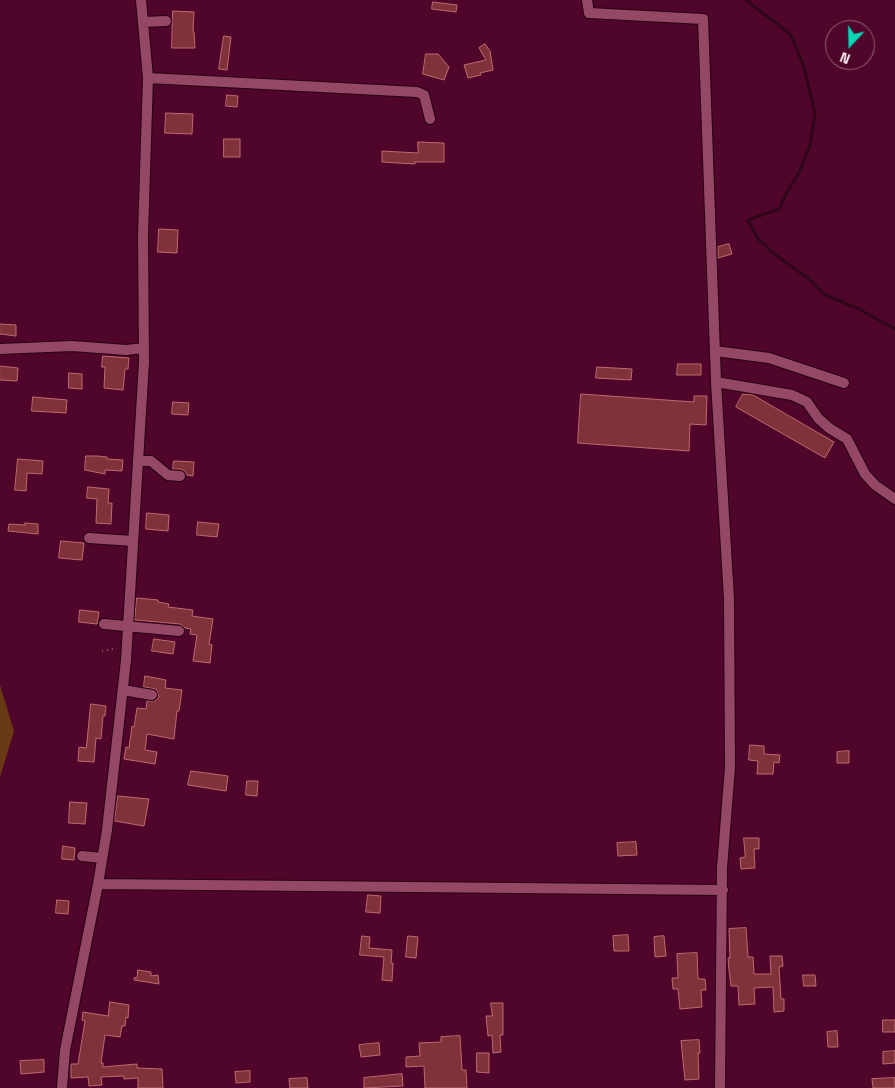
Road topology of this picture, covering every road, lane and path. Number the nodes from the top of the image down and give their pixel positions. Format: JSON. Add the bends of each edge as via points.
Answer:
{"nodes":[{"id":1,"x":142,"y":0,"type":"edge"},
{"id":2,"x":587,"y":0,"type":"edge"},
{"id":3,"x":166,"y":21,"type":"dead end"},
{"id":4,"x":143,"y":22,"type":"junction"},
{"id":5,"x":148,"y":78,"type":"junction"},
{"id":6,"x":430,"y":119,"type":"dead end"},
{"id":7,"x":0,"y":348,"type":"edge"},
{"id":8,"x":144,"y":348,"type":"junction"},
{"id":9,"x":715,"y":351,"type":"junction"},
{"id":10,"x":716,"y":382,"type":"junction"},
{"id":11,"x":844,"y":383,"type":"dead end"},
{"id":12,"x":138,"y":461,"type":"junction"},
{"id":13,"x":180,"y":476,"type":"dead end"},
{"id":14,"x":895,"y":499,"type":"edge"},
{"id":15,"x":89,"y":538,"type":"dead end"},
{"id":16,"x":133,"y":542,"type":"junction"},
{"id":17,"x":104,"y":624,"type":"dead end"},
{"id":18,"x":128,"y":627,"type":"junction"},
{"id":19,"x":179,"y":631,"type":"dead end"},
{"id":20,"x":127,"y":647,"type":"junction"},
{"id":21,"x":102,"y":651,"type":"dead end"},
{"id":22,"x":123,"y":690,"type":"junction"},
{"id":23,"x":152,"y":695,"type":"dead end"},
{"id":24,"x":82,"y":856,"type":"dead end"},
{"id":25,"x":102,"y":858,"type":"junction"},
{"id":26,"x":98,"y":884,"type":"junction"},
{"id":27,"x":722,"y":890,"type":"junction"},
{"id":28,"x":62,"y":1088,"type":"edge"},
{"id":29,"x":720,"y":1088,"type":"edge"}],
"edges":[{"from":1,"to":4,"type":"street"},
{"from":2,"to":9,"type":"street","via":[[589,13],[703,19]]},
{"from":3,"to":4,"type":"street"},
{"from":4,"to":5,"type":"street"},
{"from":5,"to":6,"type":"street","via":[[417,92],[424,95]]},
{"from":5,"to":8,"type":"street","via":[[143,235]]},
{"from":7,"to":8,"type":"street"},
{"from":8,"to":12,"type":"street"},
{"from":9,"to":10,"type":"street"},
{"from":9,"to":11,"type":"street","via":[[769,358]]},
{"from":10,"to":14,"type":"street","via":[[792,395],[807,402],[818,418],[847,439],[865,474]]},
{"from":10,"to":27,"type":"street","via":[[729,618],[730,767]]},
{"from":12,"to":13,"type":"street","via":[[151,461],[168,475]]},
{"from":12,"to":16,"type":"street"},
{"from":15,"to":16,"type":"street"},
{"from":16,"to":18,"type":"street"},
{"from":17,"to":18,"type":"street"},
{"from":18,"to":19,"type":"street"},
{"from":18,"to":20,"type":"street"},
{"from":20,"to":21,"type":"path"},
{"from":20,"to":22,"type":"street"},
{"from":22,"to":23,"type":"street"},
{"from":22,"to":25,"type":"street"},
{"from":24,"to":25,"type":"street"},
{"from":25,"to":26,"type":"street"},
{"from":26,"to":27,"type":"street"},
{"from":26,"to":28,"type":"street","via":[[65,1050]]},
{"from":27,"to":29,"type":"street"}]}
